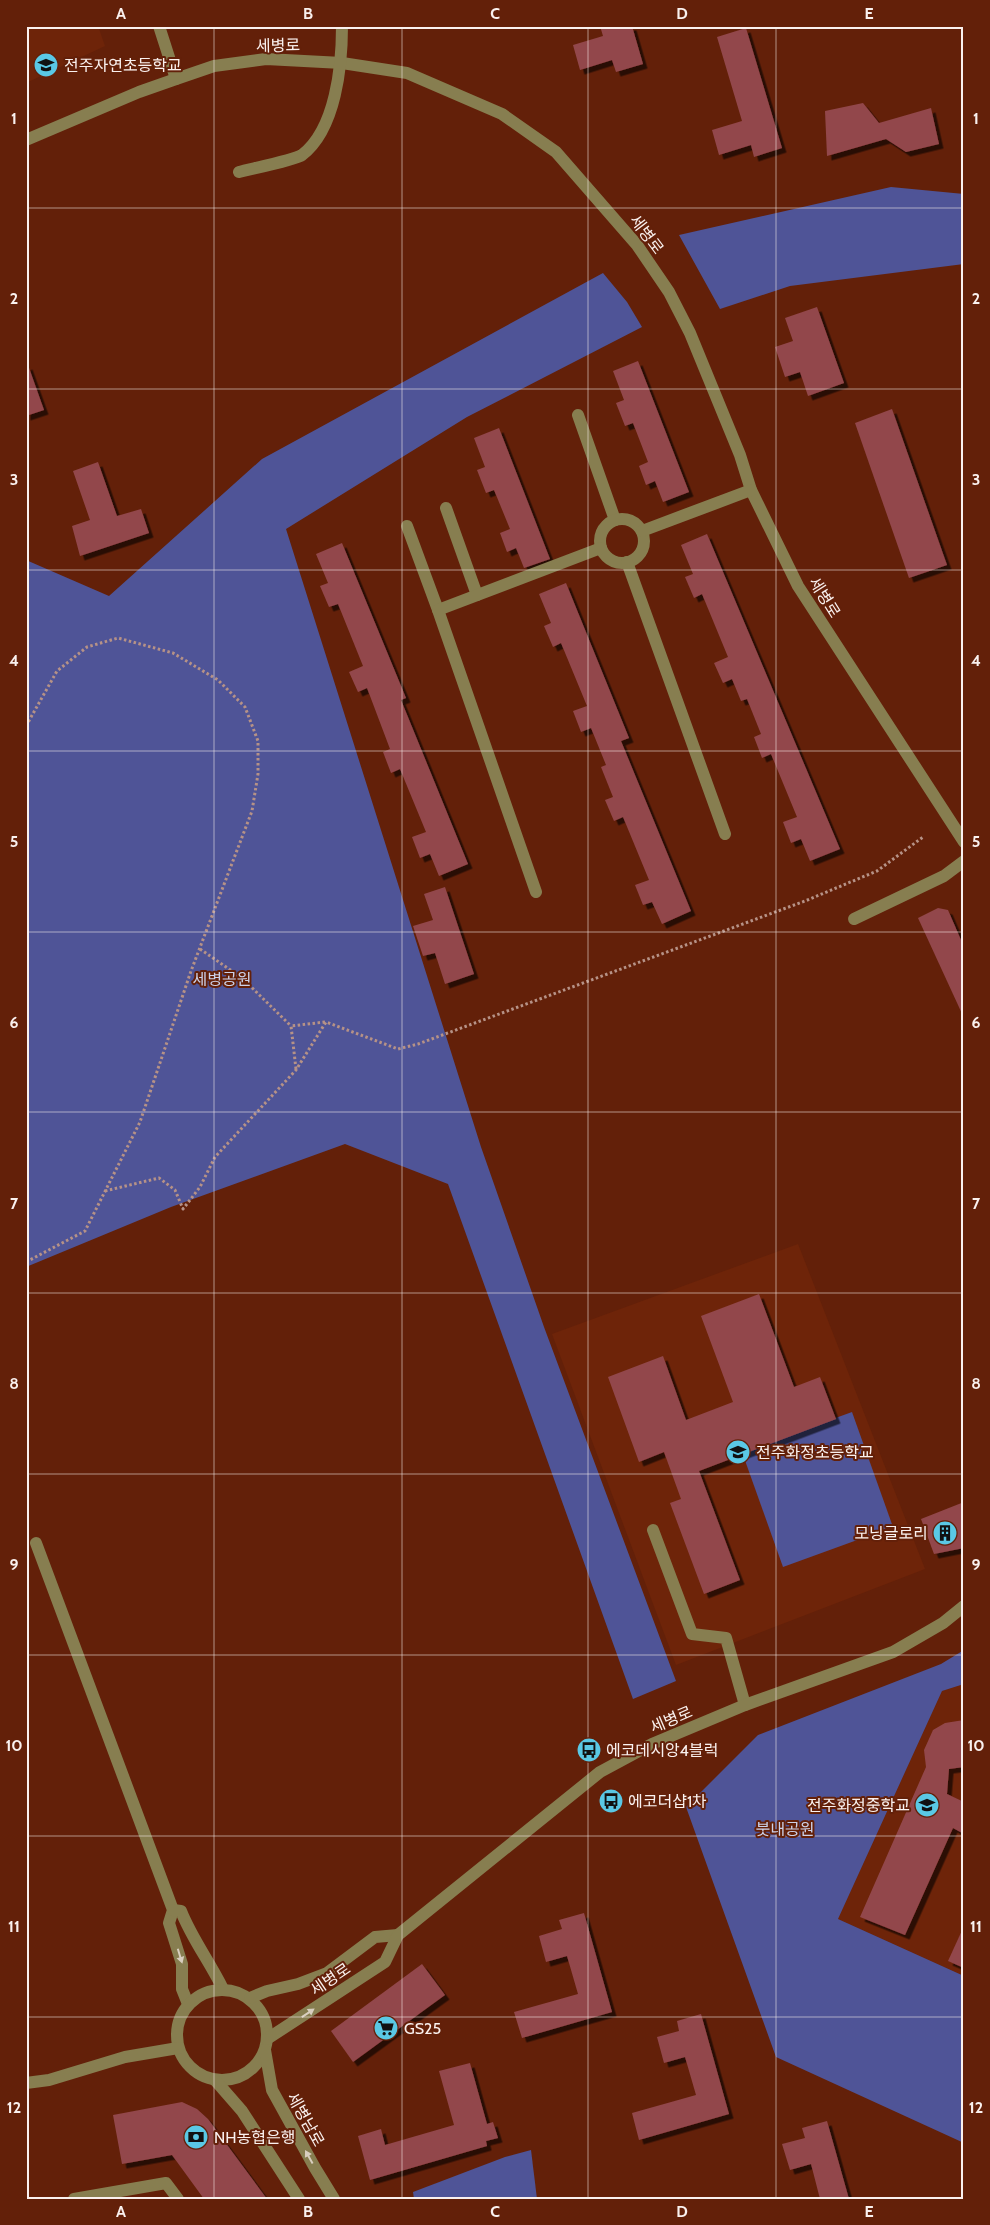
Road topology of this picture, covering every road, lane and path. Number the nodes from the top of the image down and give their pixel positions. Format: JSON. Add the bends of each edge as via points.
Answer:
{"nodes":[{"id":1,"x":159,"y":26,"type":"edge"},
{"id":2,"x":342,"y":26,"type":"edge"},
{"id":3,"x":342,"y":63,"type":"junction"},
{"id":4,"x":176,"y":79,"type":"junction"},
{"id":5,"x":26,"y":140,"type":"edge"},
{"id":6,"x":239,"y":172,"type":"dead end"},
{"id":7,"x":578,"y":415,"type":"dead end"},
{"id":8,"x":751,"y":490,"type":"junction"},
{"id":9,"x":446,"y":508,"type":"dead end"},
{"id":10,"x":615,"y":520,"type":"junction"},
{"id":11,"x":407,"y":526,"type":"dead end"},
{"id":12,"x":642,"y":531,"type":"junction"},
{"id":13,"x":602,"y":548,"type":"junction"},
{"id":14,"x":627,"y":562,"type":"junction"},
{"id":15,"x":477,"y":595,"type":"junction"},
{"id":16,"x":438,"y":610,"type":"junction"},
{"id":17,"x":26,"y":726,"type":"edge"},
{"id":18,"x":725,"y":834,"type":"dead end"},
{"id":19,"x":923,"y":837,"type":"dead end"},
{"id":20,"x":964,"y":842,"type":"edge"},
{"id":21,"x":964,"y":861,"type":"edge"},
{"id":22,"x":536,"y":892,"type":"dead end"},
{"id":23,"x":854,"y":920,"type":"dead end"},
{"id":24,"x":199,"y":949,"type":"junction"},
{"id":25,"x":326,"y":1022,"type":"junction"},
{"id":26,"x":291,"y":1026,"type":"junction"},
{"id":27,"x":296,"y":1070,"type":"junction"},
{"id":28,"x":105,"y":1191,"type":"junction"},
{"id":29,"x":26,"y":1262,"type":"edge"},
{"id":30,"x":653,"y":1530,"type":"dead end"},
{"id":31,"x":36,"y":1543,"type":"dead end"},
{"id":32,"x":964,"y":1606,"type":"edge"},
{"id":33,"x":745,"y":1705,"type":"junction"},
{"id":34,"x":173,"y":1910,"type":"junction"},
{"id":35,"x":398,"y":1935,"type":"junction"},
{"id":36,"x":223,"y":1989,"type":"junction"},
{"id":37,"x":250,"y":1998,"type":"junction"},
{"id":38,"x":188,"y":2004,"type":"junction"},
{"id":39,"x":266,"y":2044,"type":"junction"},
{"id":40,"x":178,"y":2048,"type":"junction"},
{"id":41,"x":215,"y":2080,"type":"junction"},
{"id":42,"x":26,"y":2083,"type":"edge"},
{"id":43,"x":74,"y":2199,"type":"edge"},
{"id":44,"x":178,"y":2199,"type":"edge"},
{"id":45,"x":299,"y":2199,"type":"edge"},
{"id":46,"x":334,"y":2199,"type":"edge"}],
"edges":[{"from":1,"to":4,"type":"street"},
{"from":2,"to":3,"type":"street"},
{"from":3,"to":4,"type":"street","name":"세병로","via":[[266,59],[214,66]]},
{"from":3,"to":6,"type":"street","via":[[331,108],[316,138],[301,156]]},
{"from":3,"to":8,"type":"street","name":"세병로","via":[[407,73],[460,94],[502,114],[556,152],[624,230],[669,292],[690,333],[740,454]]},
{"from":4,"to":5,"type":"street","name":"세병로"},
{"from":7,"to":10,"type":"street"},
{"from":8,"to":12,"type":"street"},
{"from":8,"to":20,"type":"street","name":"세병로","via":[[798,586]]},
{"from":9,"to":15,"type":"street"},
{"from":10,"to":12,"type":"street","via":[[630,520]]},
{"from":10,"to":13,"type":"street","via":[[600,536]]},
{"from":11,"to":16,"type":"street"},
{"from":12,"to":14,"type":"street","via":[[643,549]]},
{"from":13,"to":14,"type":"street","via":[[614,561]]},
{"from":13,"to":15,"type":"street"},
{"from":14,"to":18,"type":"street"},
{"from":15,"to":16,"type":"street"},
{"from":16,"to":22,"type":"street"},
{"from":17,"to":24,"type":"path","via":[[57,671],[87,647],[118,638],[173,653],[218,680],[245,707],[258,741],[258,774],[252,811]]},
{"from":19,"to":25,"type":"path","via":[[877,871],[805,901],[418,1044],[398,1049]]},
{"from":21,"to":23,"type":"street","via":[[944,876]]},
{"from":24,"to":26,"type":"path","via":[[242,978]]},
{"from":24,"to":28,"type":"path","via":[[140,1122]]},
{"from":25,"to":26,"type":"path"},
{"from":25,"to":27,"type":"path"},
{"from":26,"to":27,"type":"path"},
{"from":27,"to":28,"type":"path","via":[[215,1157],[200,1187],[183,1209],[175,1190],[159,1178]]},
{"from":28,"to":29,"type":"path","via":[[85,1231]]},
{"from":30,"to":33,"type":"street","via":[[692,1634],[726,1638]]},
{"from":31,"to":34,"type":"street"},
{"from":32,"to":33,"type":"street","name":"세병로","via":[[943,1623],[893,1652]]},
{"from":33,"to":35,"type":"street","name":"세병로","via":[[652,1744],[600,1772]]},
{"from":34,"to":36,"type":"street","via":[[181,1911],[190,1935],[215,1971]]},
{"from":34,"to":38,"type":"street","one_way":true,"via":[[169,1923],[182,1964],[182,1990]]},
{"from":35,"to":37,"type":"street","name":"세병로","via":[[375,1937],[327,1973]]},
{"from":39,"to":35,"type":"street","name":"세병로","one_way":true,"via":[[385,1962]]},
{"from":36,"to":37,"type":"street"},
{"from":36,"to":38,"type":"street","via":[[208,1991]]},
{"from":37,"to":39,"type":"street","via":[[266,2021]]},
{"from":38,"to":40,"type":"street","via":[[179,2020]]},
{"from":39,"to":41,"type":"street","name":"세병로","via":[[251,2070],[234,2079]]},
{"from":46,"to":39,"type":"street","name":"세병남로","one_way":true,"via":[[272,2090]]},
{"from":40,"to":41,"type":"street","via":[[192,2069]]},
{"from":40,"to":42,"type":"street","via":[[125,2057],[49,2080]]},
{"from":41,"to":45,"type":"street","via":[[242,2111]]},
{"from":43,"to":44,"type":"street","via":[[166,2183]]}]}
